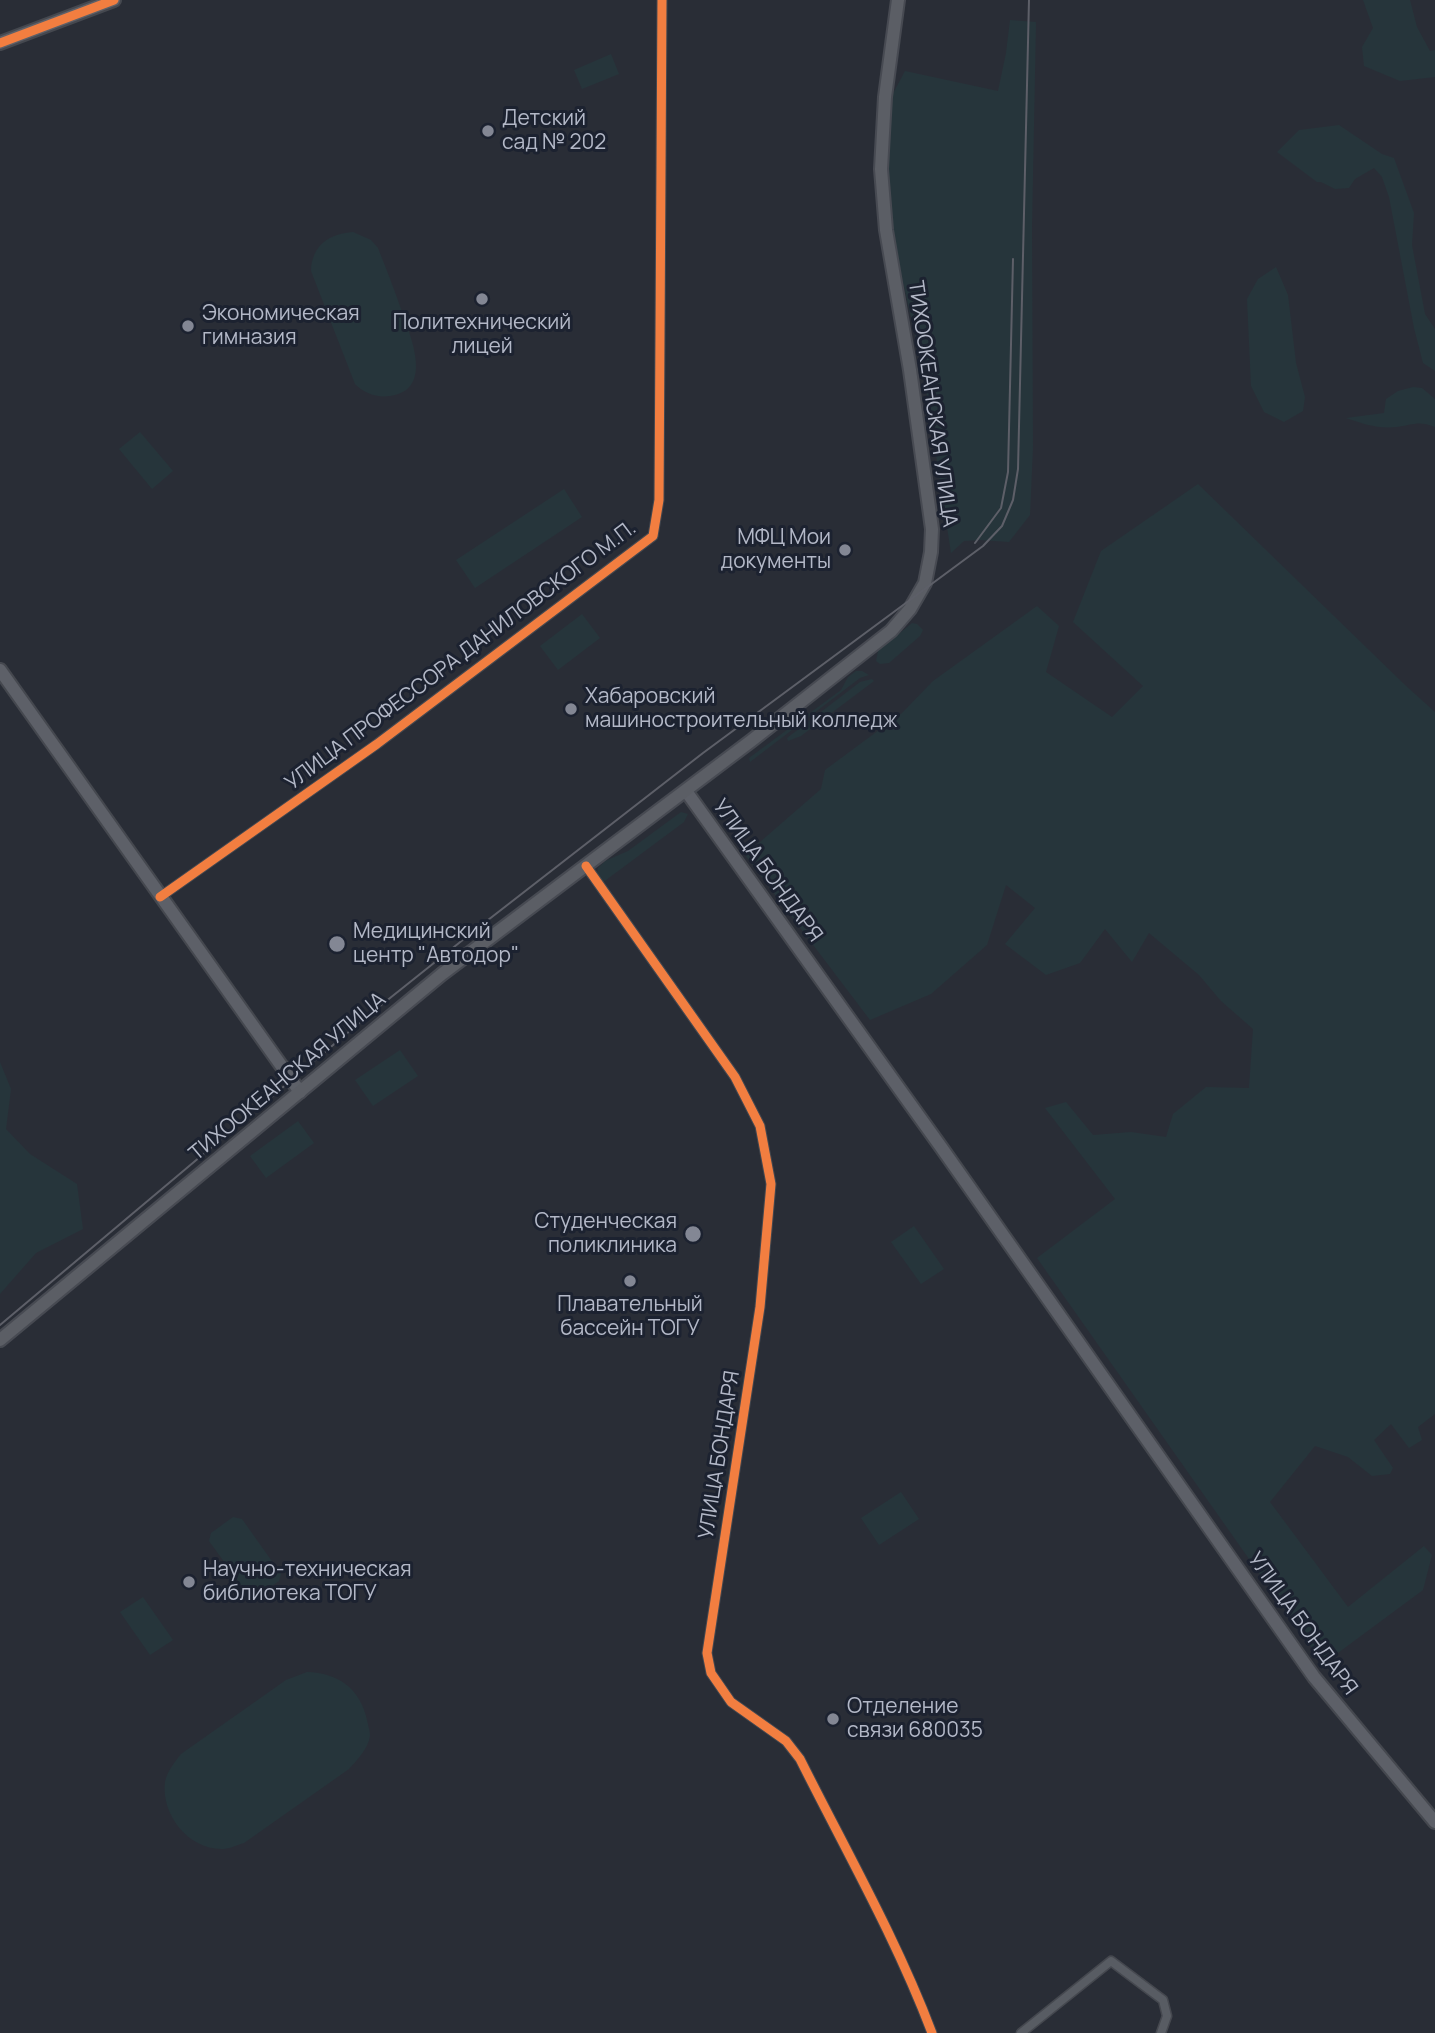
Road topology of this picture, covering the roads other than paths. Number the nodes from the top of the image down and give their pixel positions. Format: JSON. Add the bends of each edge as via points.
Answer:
{"nodes":[{"id":1,"x":114,"y":0,"type":"edge"},
{"id":2,"x":662,"y":0,"type":"edge"},
{"id":3,"x":898,"y":0,"type":"edge"},
{"id":4,"x":0,"y":43,"type":"edge"},
{"id":5,"x":0,"y":670,"type":"edge"},
{"id":6,"x":686,"y":791,"type":"junction"},
{"id":7,"x":586,"y":866,"type":"junction"},
{"id":8,"x":160,"y":897,"type":"junction"},
{"id":9,"x":300,"y":1092,"type":"junction"},
{"id":10,"x":0,"y":1340,"type":"edge"},
{"id":11,"x":1435,"y":1822,"type":"edge"},
{"id":12,"x":932,"y":2033,"type":"edge"},
{"id":13,"x":1021,"y":2033,"type":"edge"},
{"id":14,"x":1161,"y":2033,"type":"edge"}],
"edges":[{"from":1,"to":4,"type":"main road"},
{"from":2,"to":8,"type":"street","name":"УЛИЦА ПРОФЕССОРА ДАНИЛОВСКОГО М.П.","via":[[659,500],[653,536],[377,744]]},
{"from":3,"to":6,"type":"main road","name":"ТИХООКЕАНСКАЯ УЛИЦА","via":[[881,169],[886,230],[930,503],[931,552],[925,583],[911,609],[891,631]]},
{"from":5,"to":8,"type":"main road"},
{"from":6,"to":7,"type":"main road","name":"ТИХООКЕАНСКАЯ УЛИЦА"},
{"from":6,"to":11,"type":"main road","name":"УЛИЦА БОНДАРЯ","via":[[1314,1677]]},
{"from":7,"to":9,"type":"main road","name":"ТИХООКЕАНСКАЯ УЛИЦА","via":[[442,974]]},
{"from":7,"to":12,"type":"street","name":"УЛИЦА БОНДАРЯ","via":[[735,1077],[760,1126],[771,1184],[758,1317],[707,1654],[711,1673],[731,1702],[786,1741],[800,1759],[870,1895]]},
{"from":8,"to":9,"type":"main road"},
{"from":9,"to":10,"type":"main road","name":"ТИХООКЕАНСКАЯ УЛИЦА"},
{"from":13,"to":14,"type":"street","via":[[1111,1961],[1163,2000],[1167,2017]]}]}
